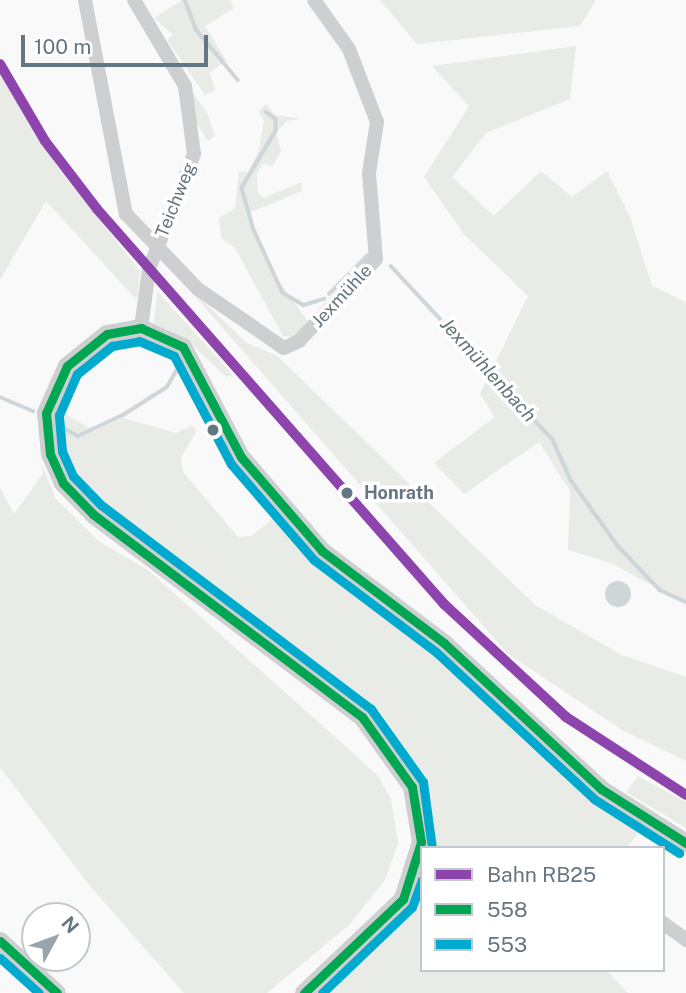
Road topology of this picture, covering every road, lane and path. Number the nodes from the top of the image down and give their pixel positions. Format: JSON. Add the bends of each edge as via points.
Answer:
{"nodes":[{"id":1,"x":85,"y":0,"type":"edge"},
{"id":2,"x":134,"y":0,"type":"edge"},
{"id":3,"x":314,"y":0,"type":"edge"},
{"id":4,"x":156,"y":248,"type":"junction"},
{"id":5,"x":141,"y":327,"type":"junction"},
{"id":6,"x":686,"y":843,"type":"edge"},
{"id":7,"x":665,"y":924,"type":"edge"},
{"id":8,"x":686,"y":940,"type":"edge"},
{"id":9,"x":0,"y":941,"type":"edge"},
{"id":10,"x":57,"y":993,"type":"edge"},
{"id":11,"x":304,"y":993,"type":"edge"}],
"edges":[{"from":1,"to":4,"type":"street","name":"Jexmühle","via":[[126,214]]},
{"from":2,"to":4,"type":"street","name":"Teichweg","via":[[185,86],[192,134],[191,165]]},
{"from":3,"to":4,"type":"street","name":"Jexmühle","via":[[349,49],[377,122],[369,173],[376,259],[299,341],[280,348],[198,289]]},
{"from":4,"to":5,"type":"street"},
{"from":5,"to":6,"type":"street","via":[[172,339],[191,356],[241,457],[299,527],[364,586],[444,643],[601,789]]},
{"from":5,"to":11,"type":"street","via":[[100,337],[75,358],[46,413],[59,477],[99,518],[362,717],[412,787],[421,842],[402,899]]},
{"from":7,"to":8,"type":"street"},
{"from":9,"to":10,"type":"street"}]}
